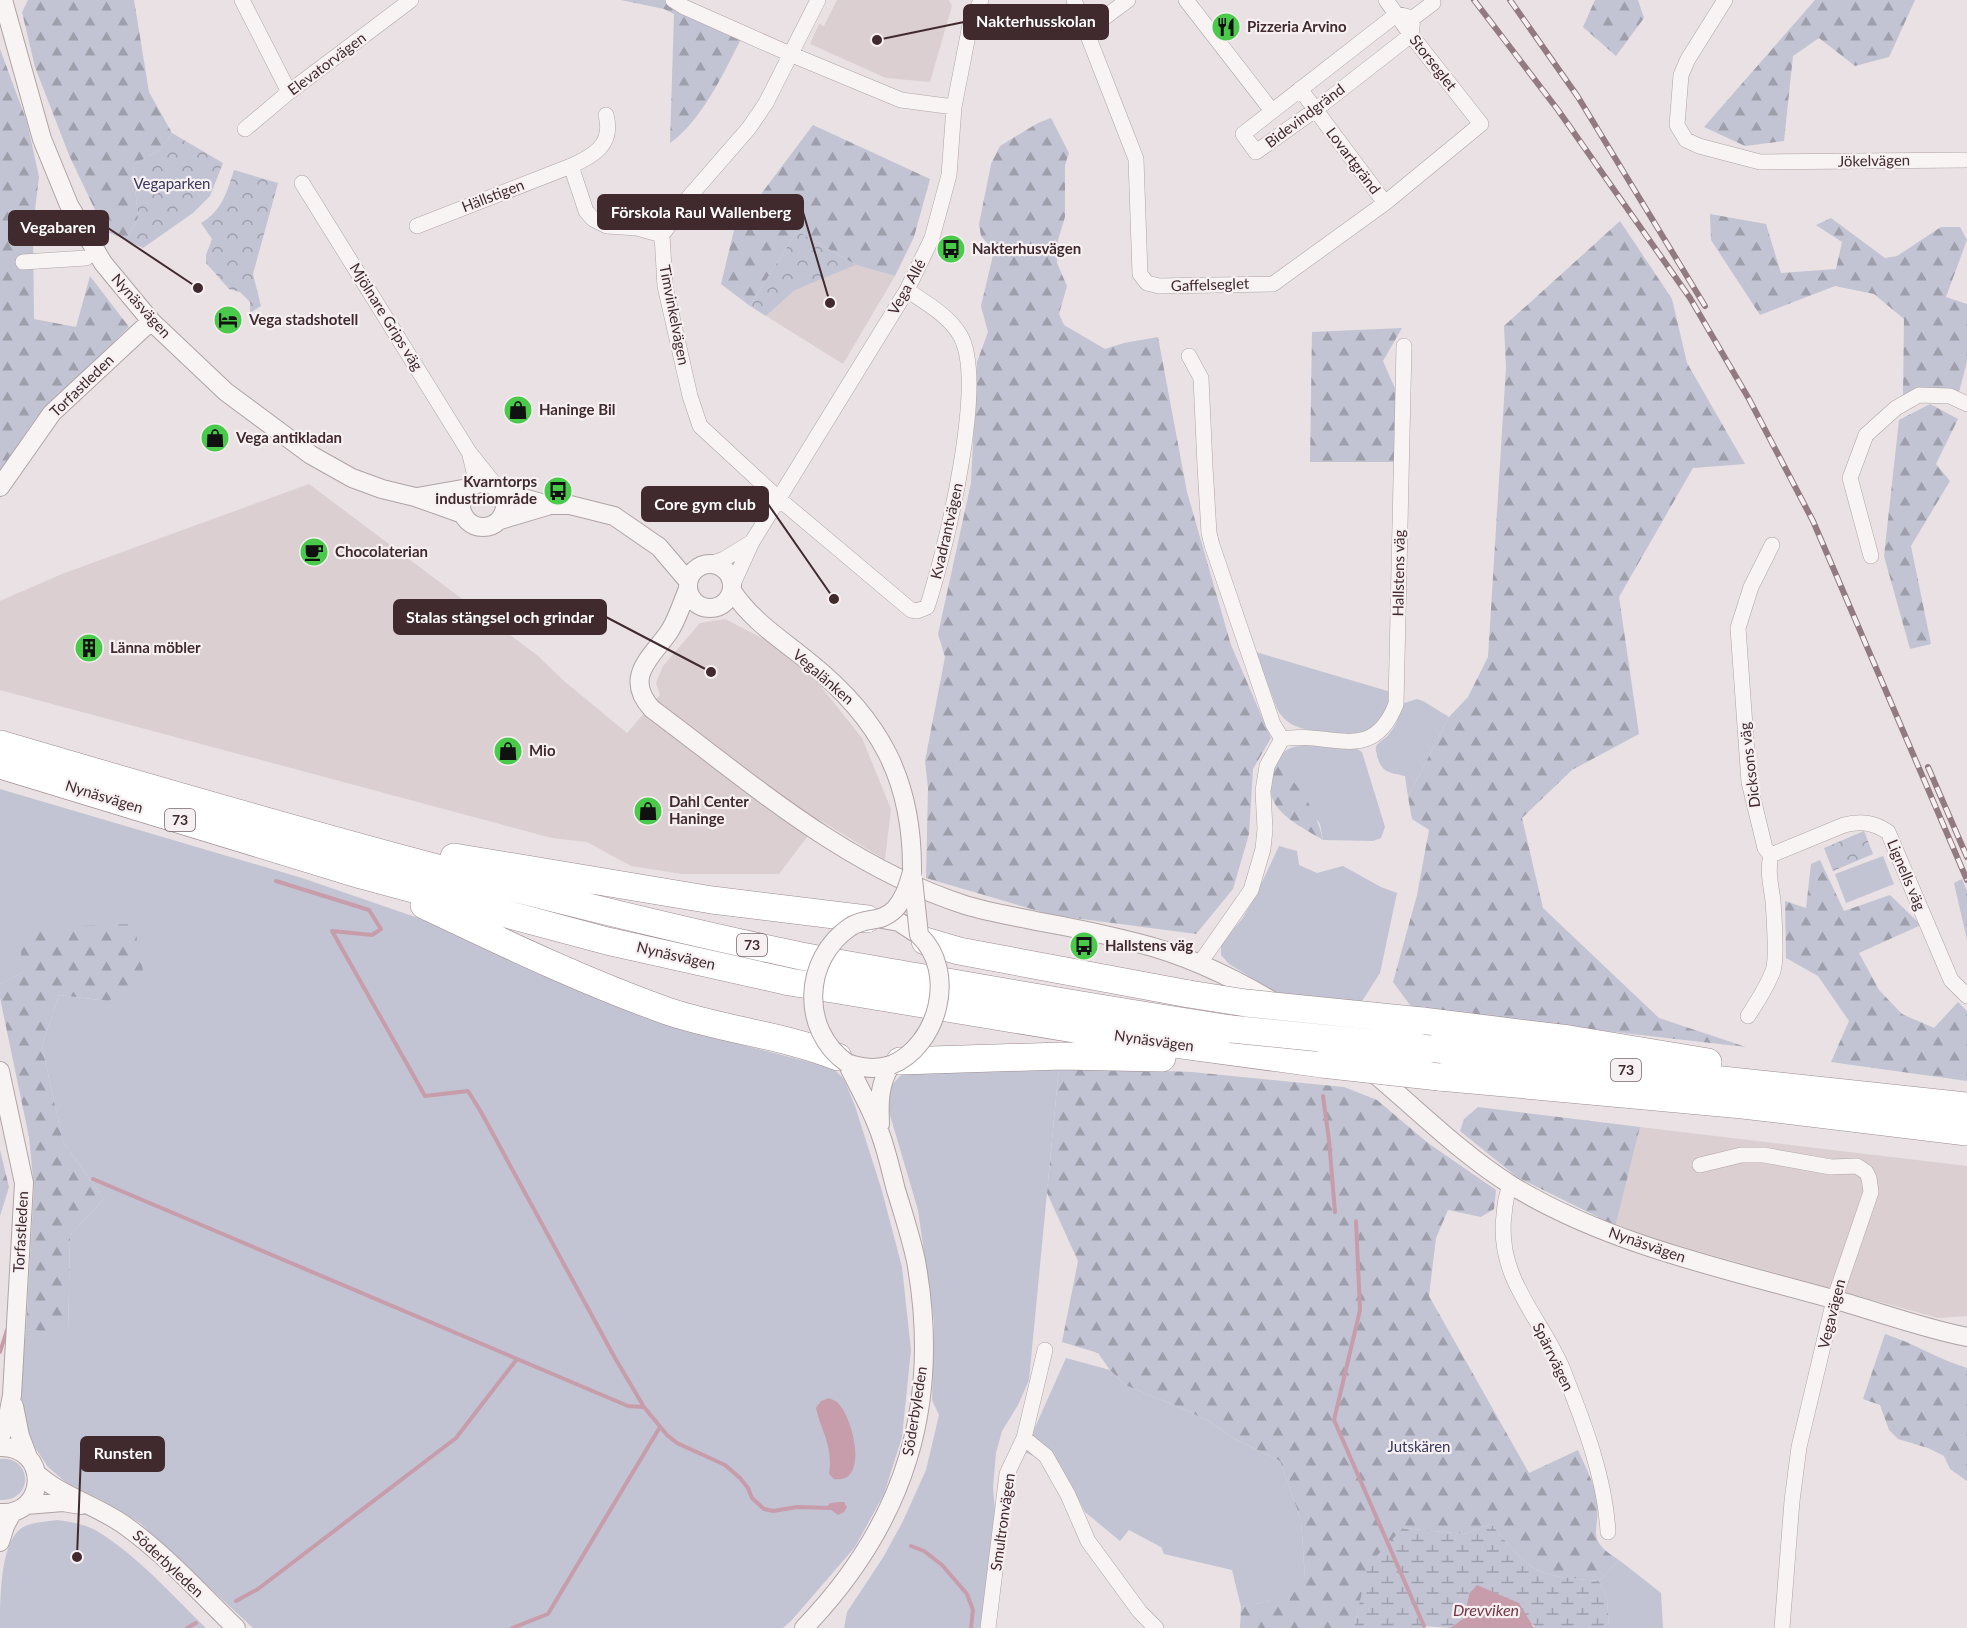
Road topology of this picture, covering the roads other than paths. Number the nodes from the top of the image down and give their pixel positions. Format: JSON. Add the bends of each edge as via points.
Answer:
{"nodes":[{"id":1,"x":3,"y":0,"type":"edge"},
{"id":2,"x":242,"y":0,"type":"edge"},
{"id":3,"x":411,"y":0,"type":"edge"},
{"id":4,"x":673,"y":0,"type":"edge"},
{"id":5,"x":818,"y":0,"type":"edge"},
{"id":6,"x":981,"y":0,"type":"edge"},
{"id":7,"x":1074,"y":0,"type":"edge"},
{"id":8,"x":1128,"y":0,"type":"edge"},
{"id":9,"x":1186,"y":0,"type":"edge"},
{"id":10,"x":1386,"y":0,"type":"edge"},
{"id":11,"x":1724,"y":0,"type":"edge"},
{"id":12,"x":1433,"y":3,"type":"dead end"},
{"id":13,"x":1396,"y":14,"type":"junction"},
{"id":14,"x":1413,"y":18,"type":"junction"},
{"id":15,"x":1085,"y":32,"type":"junction"},
{"id":16,"x":1411,"y":35,"type":"junction"},
{"id":17,"x":790,"y":54,"type":"junction"},
{"id":18,"x":1300,"y":89,"type":"junction"},
{"id":19,"x":289,"y":92,"type":"junction"},
{"id":20,"x":954,"y":108,"type":"junction"},
{"id":21,"x":1315,"y":110,"type":"junction"},
{"id":22,"x":1272,"y":111,"type":"junction"},
{"id":23,"x":606,"y":115,"type":"dead end"},
{"id":24,"x":1481,"y":124,"type":"joint"},
{"id":25,"x":245,"y":129,"type":"dead end"},
{"id":26,"x":1967,"y":160,"type":"edge"},
{"id":27,"x":571,"y":166,"type":"junction"},
{"id":28,"x":302,"y":183,"type":"dead end"},
{"id":29,"x":1385,"y":203,"type":"junction"},
{"id":30,"x":417,"y":226,"type":"dead end"},
{"id":31,"x":662,"y":235,"type":"junction"},
{"id":32,"x":86,"y":258,"type":"dead end"},
{"id":33,"x":23,"y":262,"type":"dead end"},
{"id":34,"x":908,"y":290,"type":"junction"},
{"id":35,"x":151,"y":321,"type":"junction"},
{"id":36,"x":1404,"y":346,"type":"dead end"},
{"id":37,"x":1189,"y":356,"type":"dead end"},
{"id":38,"x":1967,"y":404,"type":"edge"},
{"id":39,"x":469,"y":452,"type":"junction"},
{"id":40,"x":471,"y":486,"type":"junction"},
{"id":41,"x":0,"y":487,"type":"edge"},
{"id":42,"x":500,"y":490,"type":"junction"},
{"id":43,"x":415,"y":497,"type":"junction"},
{"id":44,"x":779,"y":499,"type":"junction"},
{"id":45,"x":548,"y":505,"type":"junction"},
{"id":46,"x":463,"y":514,"type":"junction"},
{"id":47,"x":500,"y":520,"type":"junction"},
{"id":48,"x":752,"y":542,"type":"junction"},
{"id":49,"x":1772,"y":545,"type":"dead end"},
{"id":50,"x":659,"y":547,"type":"junction"},
{"id":51,"x":1871,"y":556,"type":"dead end"},
{"id":52,"x":709,"y":564,"type":"junction"},
{"id":53,"x":688,"y":585,"type":"junction"},
{"id":54,"x":732,"y":588,"type":"junction"},
{"id":55,"x":710,"y":608,"type":"junction"},
{"id":56,"x":761,"y":626,"type":"junction"},
{"id":57,"x":670,"y":630,"type":"junction"},
{"id":58,"x":1282,"y":739,"type":"junction"},
{"id":59,"x":0,"y":744,"type":"edge"},
{"id":60,"x":0,"y":765,"type":"edge"},
{"id":61,"x":282,"y":826,"type":"junction"},
{"id":62,"x":1771,"y":855,"type":"junction"},
{"id":63,"x":912,"y":872,"type":"junction"},
{"id":64,"x":361,"y":875,"type":"junction"},
{"id":65,"x":874,"y":919,"type":"junction"},
{"id":66,"x":922,"y":938,"type":"junction"},
{"id":67,"x":1200,"y":963,"type":"junction"},
{"id":68,"x":1967,"y":996,"type":"edge"},
{"id":69,"x":1748,"y":1016,"type":"dead end"},
{"id":70,"x":1250,"y":1058,"type":"junction"},
{"id":71,"x":843,"y":1060,"type":"junction"},
{"id":72,"x":896,"y":1063,"type":"junction"},
{"id":73,"x":0,"y":1071,"type":"edge"},
{"id":74,"x":1822,"y":1091,"type":"junction"},
{"id":75,"x":1967,"y":1106,"type":"edge"},
{"id":76,"x":880,"y":1132,"type":"junction"},
{"id":77,"x":1967,"y":1132,"type":"edge"},
{"id":78,"x":1700,"y":1165,"type":"dead end"},
{"id":79,"x":1511,"y":1184,"type":"junction"},
{"id":80,"x":1834,"y":1300,"type":"junction"},
{"id":81,"x":1967,"y":1337,"type":"edge"},
{"id":82,"x":1045,"y":1350,"type":"dead end"},
{"id":83,"x":12,"y":1395,"type":"junction"},
{"id":84,"x":0,"y":1438,"type":"edge"},
{"id":85,"x":1024,"y":1438,"type":"junction"},
{"id":86,"x":0,"y":1447,"type":"edge"},
{"id":87,"x":32,"y":1465,"type":"junction"},
{"id":88,"x":94,"y":1507,"type":"junction"},
{"id":89,"x":13,"y":1510,"type":"edge"},
{"id":90,"x":1608,"y":1532,"type":"dead end"},
{"id":91,"x":0,"y":1542,"type":"edge"},
{"id":92,"x":236,"y":1628,"type":"edge"},
{"id":93,"x":804,"y":1628,"type":"edge"},
{"id":94,"x":988,"y":1628,"type":"edge"},
{"id":95,"x":1155,"y":1628,"type":"edge"},
{"id":96,"x":1782,"y":1628,"type":"edge"}],
"edges":[{"from":1,"to":35,"type":"street","name":"Nynäsvägen","via":[[42,139],[69,205],[104,263]]},
{"from":2,"to":19,"type":"street"},
{"from":3,"to":19,"type":"street","name":"Elevatorvägen"},
{"from":4,"to":17,"type":"street"},
{"from":5,"to":17,"type":"street"},
{"from":6,"to":20,"type":"street","name":"Vega Allé","via":[[970,25]]},
{"from":7,"to":15,"type":"street","name":"Gaffelseglet"},
{"from":8,"to":15,"type":"street"},
{"from":9,"to":22,"type":"street"},
{"from":10,"to":13,"type":"street","name":"Storseglet"},
{"from":11,"to":26,"type":"street","name":"Jökelvägen","via":[[1681,75],[1677,125],[1686,140],[1760,162]]},
{"from":12,"to":14,"type":"street"},
{"from":13,"to":14,"type":"street"},
{"from":13,"to":16,"type":"street","name":"Storseglet"},
{"from":13,"to":18,"type":"street","name":"Bidevindgränd"},
{"from":14,"to":16,"type":"street"},
{"from":15,"to":29,"type":"street","name":"Gaffelseglet","via":[[1136,159],[1140,274],[1147,283],[1273,284]]},
{"from":16,"to":21,"type":"street","name":"Bidevindgränd"},
{"from":16,"to":24,"type":"street","name":"Storseglet"},
{"from":17,"to":20,"type":"street","via":[[901,100]]},
{"from":17,"to":31,"type":"street","via":[[755,120],[688,197]]},
{"from":18,"to":21,"type":"street","name":"Lovartgränd"},
{"from":18,"to":22,"type":"street","name":"Bidevindgränd"},
{"from":19,"to":25,"type":"street","name":"Elevatorvägen"},
{"from":20,"to":34,"type":"street","name":"Vega Allé","via":[[949,175],[942,208],[933,238]]},
{"from":21,"to":22,"type":"street","name":"Bidevindgränd","via":[[1256,152],[1243,134]]},
{"from":21,"to":29,"type":"street","name":"Lovartgränd"},
{"from":23,"to":27,"type":"street","name":"Hällstigen","via":[[608,131],[599,151]]},
{"from":24,"to":29,"type":"street","name":"Gaffelseglet"},
{"from":27,"to":30,"type":"street","name":"Hällstigen"},
{"from":27,"to":31,"type":"street","via":[[586,211],[593,219],[607,226]]},
{"from":28,"to":39,"type":"street","name":"Mjölnare Grips väg"},
{"from":31,"to":44,"type":"street","name":"Timvinkelvägen","via":[[665,286],[700,426]]},
{"from":32,"to":33,"type":"street"},
{"from":34,"to":44,"type":"street","name":"Vega Allé"},
{"from":34,"to":44,"type":"street","name":"Kvadrantvägen","via":[[953,324],[961,337],[967,366],[960,470],[927,607],[911,610]]},
{"from":35,"to":41,"type":"street","name":"Torfastleden","via":[[52,414]]},
{"from":35,"to":43,"type":"street","name":"Nynäsvägen","via":[[226,392],[311,455],[352,478]]},
{"from":36,"to":58,"type":"street","name":"Hallstens väg","via":[[1396,704],[1379,733],[1355,742]]},
{"from":37,"to":58,"type":"street","via":[[1201,378],[1209,533],[1273,724]]},
{"from":38,"to":51,"type":"street","via":[[1950,396],[1919,395],[1896,408],[1866,435],[1850,478]]},
{"from":39,"to":40,"type":"street","name":"Mjölnare Grips väg","via":[[474,472]]},
{"from":39,"to":42,"type":"street","name":"Mjölnare Grips väg"},
{"from":40,"to":42,"type":"street","via":[[482,482]]},
{"from":40,"to":43,"type":"street","name":"Nynäsvägen"},
{"from":40,"to":46,"type":"street","via":[[461,502]]},
{"from":42,"to":45,"type":"street"},
{"from":42,"to":47,"type":"street","via":[[506,505]]},
{"from":43,"to":46,"type":"street","name":"Nynäsvägen"},
{"from":44,"to":48,"type":"street","name":"Vega Allé"},
{"from":45,"to":47,"type":"street"},
{"from":45,"to":50,"type":"street","via":[[570,505],[614,516]]},
{"from":46,"to":47,"type":"street","via":[[482,527]]},
{"from":48,"to":52,"type":"street","name":"Vega Allé"},
{"from":48,"to":54,"type":"street","name":"Vega Allé"},
{"from":49,"to":62,"type":"street","name":"Dicksons väg","via":[[1751,586],[1738,628],[1749,782],[1765,848]]},
{"from":50,"to":52,"type":"street"},
{"from":50,"to":53,"type":"street"},
{"from":52,"to":53,"type":"street","via":[[692,572]]},
{"from":52,"to":54,"type":"street","via":[[726,570]]},
{"from":53,"to":55,"type":"street","via":[[695,602]]},
{"from":53,"to":57,"type":"street","name":"Nynäsvägen"},
{"from":54,"to":55,"type":"street","via":[[727,601]]},
{"from":54,"to":56,"type":"street","name":"Vegalänken"},
{"from":55,"to":56,"type":"street","name":"Vegalänken"},
{"from":55,"to":57,"type":"street","name":"Nynäsvägen"},
{"from":56,"to":63,"type":"street","name":"Vegalänken","via":[[846,694],[875,731],[906,801]]},
{"from":57,"to":67,"type":"street","name":"Nynäsvägen","via":[[640,673],[644,700],[839,846],[886,872],[964,905],[1138,943]]},
{"from":58,"to":67,"type":"street","via":[[1267,766],[1263,849],[1251,890]]},
{"from":59,"to":61,"type":"highway","name":"Nynäsvägen","number":"73"},
{"from":60,"to":64,"type":"highway","name":"Nynäsvägen","number":"73"},
{"from":61,"to":65,"type":"highway","via":[[700,899]]},
{"from":61,"to":74,"type":"highway","name":"Nynäsvägen","number":"73","bridge":true,"via":[[500,885],[795,955],[1126,1013],[1231,1029]]},
{"from":62,"to":68,"type":"street","name":"Lignells väg","via":[[1856,822],[1871,823],[1888,832],[1951,980]]},
{"from":62,"to":69,"type":"street","name":"Dicksons väg","via":[[1768,868],[1774,969]]},
{"from":63,"to":65,"type":"street","name":"Vegalänken","bridge":true,"via":[[900,903]]},
{"from":63,"to":66,"type":"street","name":"Vegalänken","bridge":true},
{"from":64,"to":70,"type":"highway","name":"Nynäsvägen","number":"73","via":[[607,941],[790,982]]},
{"from":64,"to":71,"type":"highway","via":[[544,962],[667,1011],[819,1050]]},
{"from":65,"to":66,"type":"street","via":[[899,922]]},
{"from":65,"to":71,"type":"street","bridge":true,"via":[[849,928],[838,937],[816,971],[815,1017],[823,1039]]},
{"from":66,"to":72,"type":"street","bridge":true,"via":[[936,965],[938,1001],[922,1040],[913,1052]]},
{"from":66,"to":74,"type":"highway","bridge":true,"via":[[959,951],[1189,994],[1569,1039],[1704,1062]]},
{"from":67,"to":79,"type":"street","name":"Nynäsvägen","via":[[1293,1013]]},
{"from":70,"to":72,"type":"highway","via":[[1081,1056]]},
{"from":70,"to":77,"type":"highway","name":"Nynäsvägen","number":"73","bridge":true,"via":[[1743,1105]]},
{"from":71,"to":72,"type":"street","via":[[861,1068]]},
{"from":71,"to":76,"type":"street","name":"Söderbyleden"},
{"from":72,"to":76,"type":"street","name":"Söderbyleden","via":[[883,1077]]},
{"from":73,"to":83,"type":"street","name":"Torfastleden","via":[[24,1183]]},
{"from":74,"to":75,"type":"highway","name":"Nynäsvägen","number":"73"},
{"from":76,"to":93,"type":"street","name":"Söderbyleden","via":[[915,1258],[922,1314],[923,1380],[909,1460],[885,1516],[838,1590]]},
{"from":78,"to":80,"type":"street","name":"Vegavägen","via":[[1741,1155],[1764,1155],[1831,1167],[1857,1166],[1866,1172],[1871,1192]]},
{"from":79,"to":80,"type":"street","name":"Nynäsvägen","via":[[1583,1222],[1658,1249]]},
{"from":79,"to":90,"type":"street","name":"Spärrvägen","via":[[1502,1232],[1512,1279],[1562,1367],[1589,1440],[1606,1502]]},
{"from":80,"to":81,"type":"street","name":"Nynäsvägen"},
{"from":80,"to":96,"type":"street","name":"Vegavägen","via":[[1799,1448]]},
{"from":82,"to":85,"type":"street","name":"Smultronvägen"},
{"from":83,"to":84,"type":"street","name":"Torfastleden"},
{"from":83,"to":87,"type":"street","name":"Torfastleden","via":[[20,1436]]},
{"from":85,"to":94,"type":"street","name":"Smultronvägen","via":[[1007,1474]]},
{"from":85,"to":95,"type":"street","via":[[1046,1456],[1088,1541]]},
{"from":86,"to":87,"type":"street","name":"Söderbyleden","via":[[15,1449]]},
{"from":87,"to":88,"type":"street","name":"Söderbyleden","via":[[46,1481]]},
{"from":87,"to":89,"type":"street","via":[[36,1491]]},
{"from":88,"to":89,"type":"street","name":"Söderbyleden","via":[[63,1502]]},
{"from":88,"to":92,"type":"street","name":"Söderbyleden","via":[[141,1537]]},
{"from":89,"to":91,"type":"street"}]}
